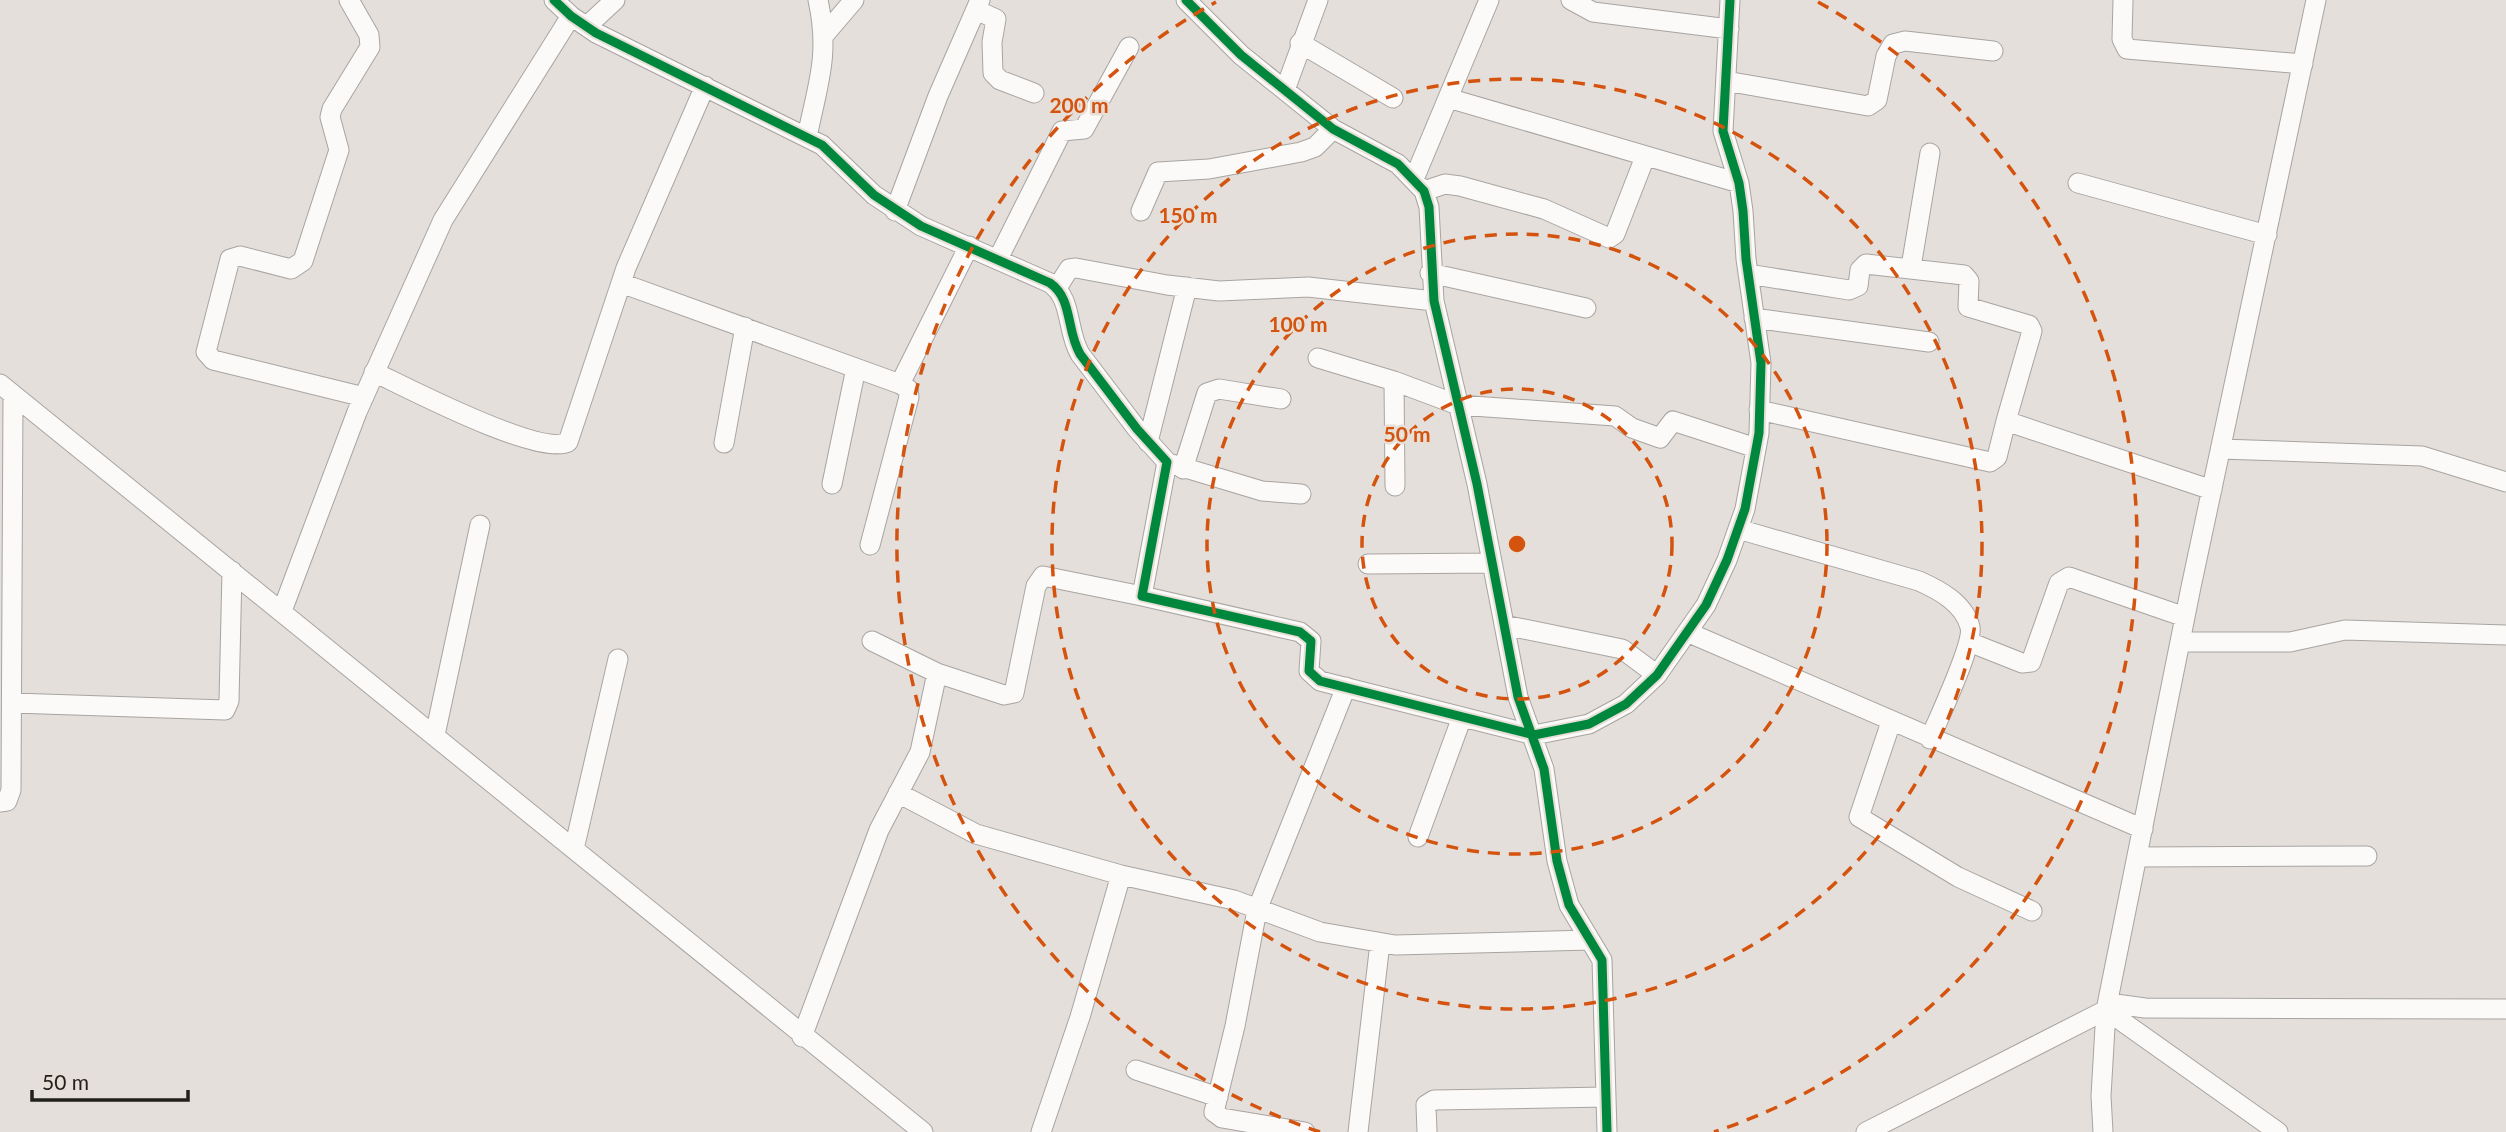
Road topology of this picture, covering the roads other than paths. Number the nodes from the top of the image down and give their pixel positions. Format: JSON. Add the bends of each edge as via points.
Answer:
{"nodes":[{"id":1,"x":349,"y":0,"type":"edge"},
{"id":2,"x":554,"y":0,"type":"edge"},
{"id":3,"x":615,"y":0,"type":"edge"},
{"id":4,"x":818,"y":0,"type":"edge"},
{"id":5,"x":854,"y":0,"type":"edge"},
{"id":6,"x":1186,"y":0,"type":"edge"},
{"id":7,"x":1318,"y":0,"type":"edge"},
{"id":8,"x":1489,"y":0,"type":"edge"},
{"id":9,"x":1571,"y":0,"type":"edge"},
{"id":10,"x":1730,"y":0,"type":"edge"},
{"id":11,"x":2123,"y":0,"type":"edge"},
{"id":12,"x":2316,"y":0,"type":"edge"},
{"id":13,"x":978,"y":5,"type":"edge"},
{"id":14,"x":579,"y":21,"type":"junction"},
{"id":15,"x":1728,"y":29,"type":"junction"},
{"id":16,"x":825,"y":34,"type":"junction"},
{"id":17,"x":1300,"y":43,"type":"junction"},
{"id":18,"x":1129,"y":47,"type":"dead end"},
{"id":19,"x":1993,"y":51,"type":"dead end"},
{"id":20,"x":2303,"y":64,"type":"junction"},
{"id":21,"x":1726,"y":81,"type":"junction"},
{"id":22,"x":705,"y":86,"type":"junction"},
{"id":23,"x":1285,"y":90,"type":"junction"},
{"id":24,"x":1034,"y":93,"type":"dead end"},
{"id":25,"x":1393,"y":97,"type":"dead end"},
{"id":26,"x":1448,"y":98,"type":"junction"},
{"id":27,"x":1333,"y":130,"type":"junction"},
{"id":28,"x":807,"y":137,"type":"junction"},
{"id":29,"x":1930,"y":153,"type":"dead end"},
{"id":30,"x":1645,"y":157,"type":"junction"},
{"id":31,"x":1739,"y":183,"type":"junction"},
{"id":32,"x":2078,"y":183,"type":"dead end"},
{"id":33,"x":1419,"y":185,"type":"junction"},
{"id":34,"x":1141,"y":211,"type":"dead end"},
{"id":35,"x":895,"y":212,"type":"junction"},
{"id":36,"x":2267,"y":235,"type":"junction"},
{"id":37,"x":969,"y":246,"type":"junction"},
{"id":38,"x":998,"y":259,"type":"junction"},
{"id":39,"x":1911,"y":267,"type":"junction"},
{"id":40,"x":1430,"y":273,"type":"junction"},
{"id":41,"x":1748,"y":274,"type":"junction"},
{"id":42,"x":621,"y":283,"type":"junction"},
{"id":43,"x":1187,"y":287,"type":"junction"},
{"id":44,"x":1057,"y":288,"type":"junction"},
{"id":45,"x":1434,"y":302,"type":"junction"},
{"id":46,"x":1586,"y":308,"type":"dead end"},
{"id":47,"x":1754,"y":318,"type":"junction"},
{"id":48,"x":745,"y":327,"type":"junction"},
{"id":49,"x":1929,"y":342,"type":"dead end"},
{"id":50,"x":1318,"y":358,"type":"dead end"},
{"id":51,"x":856,"y":368,"type":"junction"},
{"id":52,"x":374,"y":372,"type":"junction"},
{"id":53,"x":1394,"y":381,"type":"junction"},
{"id":54,"x":900,"y":384,"type":"junction"},
{"id":55,"x":7,"y":390,"type":"edge"},
{"id":56,"x":364,"y":397,"type":"junction"},
{"id":57,"x":1281,"y":399,"type":"dead end"},
{"id":58,"x":1458,"y":405,"type":"junction"},
{"id":59,"x":1759,"y":410,"type":"junction"},
{"id":60,"x":2006,"y":421,"type":"junction"},
{"id":61,"x":1148,"y":442,"type":"junction"},
{"id":62,"x":724,"y":443,"type":"dead end"},
{"id":63,"x":1756,"y":448,"type":"junction"},
{"id":64,"x":2221,"y":449,"type":"junction"},
{"id":65,"x":1175,"y":466,"type":"junction"},
{"id":66,"x":2506,"y":482,"type":"edge"},
{"id":67,"x":832,"y":484,"type":"dead end"},
{"id":68,"x":1395,"y":486,"type":"dead end"},
{"id":69,"x":2212,"y":490,"type":"junction"},
{"id":70,"x":1301,"y":494,"type":"dead end"},
{"id":71,"x":480,"y":525,"type":"dead end"},
{"id":72,"x":1738,"y":529,"type":"junction"},
{"id":73,"x":870,"y":545,"type":"dead end"},
{"id":74,"x":1492,"y":563,"type":"junction"},
{"id":75,"x":1368,"y":565,"type":"dead end"},
{"id":76,"x":232,"y":571,"type":"junction"},
{"id":77,"x":1142,"y":596,"type":"junction"},
{"id":78,"x":282,"y":611,"type":"junction"},
{"id":79,"x":2185,"y":617,"type":"junction"},
{"id":80,"x":1504,"y":625,"type":"junction"},
{"id":81,"x":1687,"y":632,"type":"junction"},
{"id":82,"x":2506,"y":635,"type":"edge"},
{"id":83,"x":872,"y":641,"type":"dead end"},
{"id":84,"x":1969,"y":642,"type":"junction"},
{"id":85,"x":2180,"y":642,"type":"junction"},
{"id":86,"x":618,"y":659,"type":"dead end"},
{"id":87,"x":937,"y":673,"type":"junction"},
{"id":88,"x":1657,"y":675,"type":"junction"},
{"id":89,"x":1346,"y":687,"type":"junction"},
{"id":90,"x":13,"y":703,"type":"junction"},
{"id":91,"x":1462,"y":717,"type":"junction"},
{"id":92,"x":1891,"y":722,"type":"junction"},
{"id":93,"x":435,"y":735,"type":"junction"},
{"id":94,"x":1534,"y":735,"type":"junction"},
{"id":95,"x":1930,"y":739,"type":"junction"},
{"id":96,"x":898,"y":793,"type":"junction"},
{"id":97,"x":0,"y":802,"type":"edge"},
{"id":98,"x":2143,"y":829,"type":"junction"},
{"id":99,"x":1418,"y":837,"type":"dead end"},
{"id":100,"x":574,"y":849,"type":"junction"},
{"id":101,"x":2367,"y":856,"type":"dead end"},
{"id":102,"x":2137,"y":857,"type":"junction"},
{"id":103,"x":1121,"y":874,"type":"junction"},
{"id":104,"x":1257,"y":910,"type":"junction"},
{"id":105,"x":2032,"y":911,"type":"dead end"},
{"id":106,"x":1590,"y":940,"type":"junction"},
{"id":107,"x":1380,"y":943,"type":"junction"},
{"id":108,"x":2107,"y":1007,"type":"junction"},
{"id":109,"x":2506,"y":1009,"type":"edge"},
{"id":110,"x":802,"y":1037,"type":"junction"},
{"id":111,"x":1136,"y":1070,"type":"dead end"},
{"id":112,"x":1218,"y":1097,"type":"junction"},
{"id":113,"x":1606,"y":1097,"type":"junction"},
{"id":114,"x":923,"y":1132,"type":"edge"},
{"id":115,"x":1041,"y":1132,"type":"edge"},
{"id":116,"x":1306,"y":1132,"type":"edge"},
{"id":117,"x":1359,"y":1132,"type":"edge"},
{"id":118,"x":1427,"y":1132,"type":"edge"},
{"id":119,"x":1607,"y":1132,"type":"edge"},
{"id":120,"x":1866,"y":1132,"type":"edge"},
{"id":121,"x":2103,"y":1132,"type":"edge"},
{"id":122,"x":2277,"y":1132,"type":"edge"}],
"edges":[{"from":1,"to":56,"type":"street","via":[[369,35],[370,47],[332,109],[339,150],[303,261],[291,269],[240,256],[230,258],[206,352],[213,360]]},
{"from":2,"to":14,"type":"street"},
{"from":3,"to":14,"type":"street"},
{"from":4,"to":16,"type":"street"},
{"from":5,"to":16,"type":"street"},
{"from":6,"to":23,"type":"street","via":[[1241,55]]},
{"from":7,"to":17,"type":"street"},
{"from":8,"to":26,"type":"street"},
{"from":9,"to":15,"type":"street","via":[[1593,12]]},
{"from":10,"to":15,"type":"street"},
{"from":11,"to":20,"type":"street","via":[[2122,40],[2127,49]]},
{"from":12,"to":20,"type":"street"},
{"from":13,"to":24,"type":"street","via":[[996,19],[993,74]]},
{"from":13,"to":35,"type":"street"},
{"from":14,"to":22,"type":"street"},
{"from":14,"to":52,"type":"street","via":[[443,220]]},
{"from":15,"to":21,"type":"street"},
{"from":16,"to":28,"type":"street","via":[[825,55]]},
{"from":17,"to":23,"type":"street"},
{"from":17,"to":25,"type":"street"},
{"from":18,"to":38,"type":"street","via":[[1084,130],[1062,131]]},
{"from":19,"to":21,"type":"street","via":[[1905,40],[1894,44],[1886,56],[1877,100],[1867,106]]},
{"from":20,"to":36,"type":"street"},
{"from":21,"to":31,"type":"street","via":[[1723,131]]},
{"from":22,"to":28,"type":"street"},
{"from":22,"to":42,"type":"street"},
{"from":23,"to":27,"type":"street"},
{"from":26,"to":30,"type":"street"},
{"from":26,"to":33,"type":"street"},
{"from":27,"to":33,"type":"street","via":[[1398,164]]},
{"from":27,"to":34,"type":"street","via":[[1315,147],[1301,152],[1209,169],[1158,172]]},
{"from":28,"to":35,"type":"street","via":[[822,145]]},
{"from":29,"to":39,"type":"street"},
{"from":30,"to":31,"type":"street"},
{"from":30,"to":33,"type":"street","via":[[1615,234],[1609,238],[1544,209],[1460,186]]},
{"from":31,"to":41,"type":"street"},
{"from":32,"to":36,"type":"street"},
{"from":33,"to":40,"type":"street","via":[[1429,207]]},
{"from":35,"to":37,"type":"street"},
{"from":36,"to":64,"type":"street"},
{"from":37,"to":38,"type":"street"},
{"from":37,"to":54,"type":"street"},
{"from":38,"to":44,"type":"street"},
{"from":39,"to":41,"type":"street","via":[[1866,264],[1860,270],[1858,286],[1849,290]]},
{"from":39,"to":60,"type":"street","via":[[1964,275],[1969,281],[1968,307],[2031,328]]},
{"from":40,"to":45,"type":"street"},
{"from":40,"to":46,"type":"street"},
{"from":41,"to":47,"type":"street"},
{"from":42,"to":48,"type":"street"},
{"from":42,"to":52,"type":"street","via":[[570,436],[562,445],[498,429]]},
{"from":43,"to":44,"type":"street","via":[[1072,268]]},
{"from":43,"to":45,"type":"street","via":[[1219,291],[1308,287]]},
{"from":43,"to":61,"type":"street"},
{"from":44,"to":61,"type":"street","via":[[1066,302],[1069,327],[1080,354]]},
{"from":45,"to":58,"type":"street"},
{"from":47,"to":49,"type":"street"},
{"from":47,"to":59,"type":"street","via":[[1761,363]]},
{"from":48,"to":51,"type":"street"},
{"from":48,"to":62,"type":"street"},
{"from":50,"to":53,"type":"street"},
{"from":51,"to":54,"type":"street"},
{"from":51,"to":67,"type":"street"},
{"from":52,"to":56,"type":"street"},
{"from":53,"to":58,"type":"street"},
{"from":53,"to":68,"type":"street"},
{"from":54,"to":73,"type":"street","via":[[908,389],[909,397]]},
{"from":55,"to":76,"type":"street"},
{"from":55,"to":90,"type":"street"},
{"from":56,"to":78,"type":"street"},
{"from":57,"to":65,"type":"street","via":[[1219,389],[1207,393]]},
{"from":58,"to":63,"type":"street","via":[[1615,416],[1632,429],[1660,438],[1673,421]]},
{"from":58,"to":74,"type":"street"},
{"from":59,"to":60,"type":"street","via":[[1990,462],[1995,460]]},
{"from":59,"to":63,"type":"street"},
{"from":60,"to":69,"type":"street"},
{"from":61,"to":65,"type":"street"},
{"from":63,"to":72,"type":"street"},
{"from":64,"to":66,"type":"street","via":[[2422,456]]},
{"from":64,"to":69,"type":"street"},
{"from":65,"to":70,"type":"street","via":[[1262,491]]},
{"from":65,"to":77,"type":"street"},
{"from":69,"to":79,"type":"street"},
{"from":71,"to":93,"type":"street"},
{"from":72,"to":81,"type":"street","via":[[1706,605]]},
{"from":72,"to":84,"type":"street","via":[[1934,587],[1958,606],[1969,624]]},
{"from":74,"to":75,"type":"street"},
{"from":74,"to":80,"type":"street"},
{"from":76,"to":78,"type":"street"},
{"from":76,"to":90,"type":"street","via":[[229,701],[225,710]]},
{"from":77,"to":87,"type":"street","via":[[1043,576],[1036,586],[1014,693],[1004,695]]},
{"from":77,"to":89,"type":"street","via":[[1300,632],[1311,641],[1309,671],[1313,677]]},
{"from":78,"to":93,"type":"street"},
{"from":79,"to":84,"type":"street","via":[[2069,577],[2059,583],[2031,662],[2022,663]]},
{"from":79,"to":85,"type":"street"},
{"from":80,"to":88,"type":"street","via":[[1622,649]]},
{"from":80,"to":94,"type":"street","via":[[1518,697]]},
{"from":81,"to":88,"type":"street"},
{"from":81,"to":92,"type":"street"},
{"from":82,"to":85,"type":"street","via":[[2345,630],[2290,642]]},
{"from":83,"to":87,"type":"street"},
{"from":84,"to":95,"type":"street"},
{"from":85,"to":98,"type":"street"},
{"from":86,"to":100,"type":"street"},
{"from":87,"to":96,"type":"street","via":[[920,752]]},
{"from":88,"to":94,"type":"street","via":[[1626,704],[1589,724]]},
{"from":89,"to":91,"type":"street"},
{"from":89,"to":104,"type":"street"},
{"from":90,"to":97,"type":"street","via":[[11,790],[7,801]]},
{"from":91,"to":94,"type":"street"},
{"from":91,"to":99,"type":"street"},
{"from":92,"to":95,"type":"street"},
{"from":92,"to":105,"type":"street","via":[[1859,817],[1958,877]]},
{"from":93,"to":100,"type":"street"},
{"from":94,"to":106,"type":"street","via":[[1569,905]]},
{"from":95,"to":98,"type":"street"},
{"from":96,"to":103,"type":"street","via":[[976,834]]},
{"from":96,"to":110,"type":"street","via":[[878,830]]},
{"from":98,"to":102,"type":"street"},
{"from":100,"to":110,"type":"street"},
{"from":101,"to":102,"type":"street"},
{"from":102,"to":108,"type":"street"},
{"from":103,"to":104,"type":"street","via":[[1234,900]]},
{"from":103,"to":115,"type":"street"},
{"from":104,"to":107,"type":"street","via":[[1320,932]]},
{"from":104,"to":112,"type":"street"},
{"from":106,"to":107,"type":"street","via":[[1439,946]]},
{"from":106,"to":113,"type":"street","via":[[1602,960]]},
{"from":107,"to":117,"type":"street"},
{"from":108,"to":109,"type":"street"},
{"from":108,"to":120,"type":"street"},
{"from":108,"to":121,"type":"street"},
{"from":108,"to":122,"type":"street"},
{"from":110,"to":114,"type":"street"},
{"from":111,"to":112,"type":"street"},
{"from":112,"to":116,"type":"street","via":[[1216,1116]]},
{"from":113,"to":118,"type":"street","via":[[1434,1100],[1426,1105]]},
{"from":113,"to":119,"type":"street"}]}
